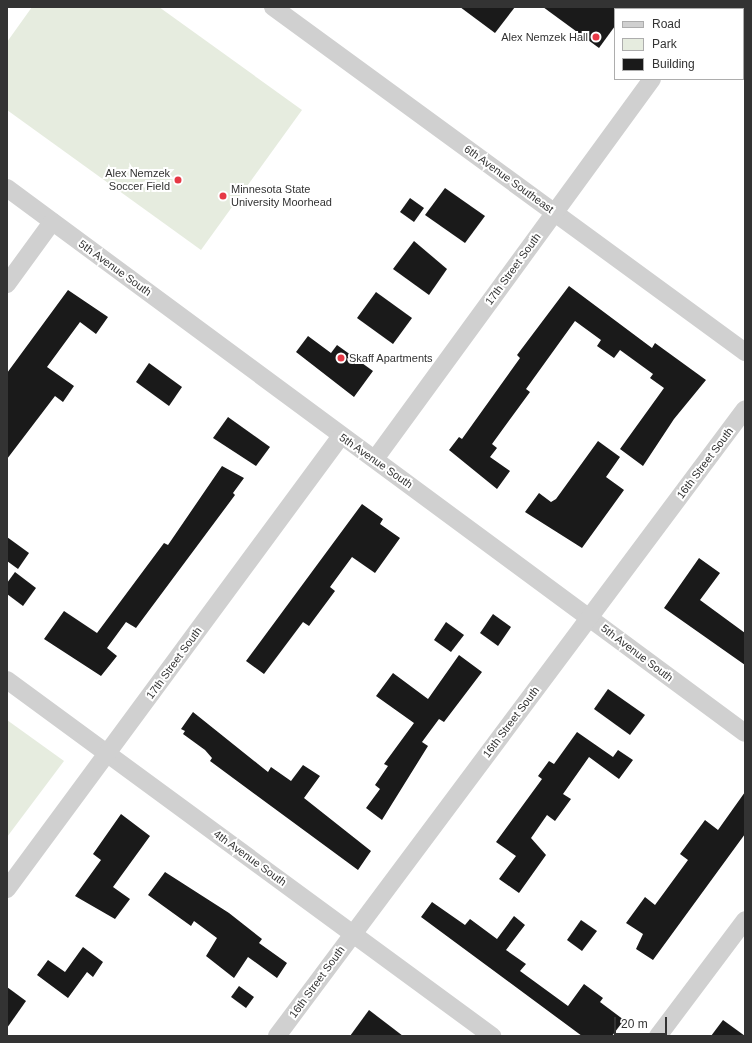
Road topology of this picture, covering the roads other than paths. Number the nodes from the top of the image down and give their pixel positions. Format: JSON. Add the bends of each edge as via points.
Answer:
{"nodes":[{"id":1,"x":273,"y":7,"type":"edge"},
{"id":2,"x":651,"y":80,"type":"edge"},
{"id":3,"x":7,"y":188,"type":"edge"},
{"id":4,"x":554,"y":213,"type":"junction"},
{"id":5,"x":52,"y":222,"type":"junction"},
{"id":6,"x":7,"y":284,"type":"edge"},
{"id":7,"x":745,"y":352,"type":"edge"},
{"id":8,"x":745,"y":408,"type":"edge"},
{"id":9,"x":341,"y":436,"type":"junction"},
{"id":10,"x":375,"y":459,"type":"junction"},
{"id":11,"x":589,"y":618,"type":"junction"},
{"id":12,"x":7,"y":680,"type":"edge"},
{"id":13,"x":745,"y":734,"type":"edge"},
{"id":14,"x":107,"y":754,"type":"junction"},
{"id":15,"x":7,"y":889,"type":"edge"},
{"id":16,"x":745,"y":920,"type":"edge"},
{"id":17,"x":353,"y":934,"type":"junction"},
{"id":18,"x":277,"y":1036,"type":"edge"},
{"id":19,"x":492,"y":1036,"type":"edge"},
{"id":20,"x":658,"y":1036,"type":"edge"}],
"edges":[{"from":1,"to":4,"type":"street","name":"6th Avenue Southeast"},
{"from":2,"to":4,"type":"street","name":"17th Street South"},
{"from":3,"to":5,"type":"street","name":"5th Avenue South"},
{"from":4,"to":7,"type":"street","name":"6th Avenue Southeast"},
{"from":4,"to":10,"type":"street","name":"17th Street South"},
{"from":5,"to":6,"type":"street"},
{"from":5,"to":9,"type":"street","name":"5th Avenue South"},
{"from":8,"to":11,"type":"street","name":"16th Street South"},
{"from":9,"to":10,"type":"street","name":"5th Avenue South"},
{"from":9,"to":14,"type":"street","name":"17th Street South"},
{"from":10,"to":11,"type":"street","name":"5th Avenue South"},
{"from":11,"to":13,"type":"street","name":"5th Avenue South"},
{"from":11,"to":17,"type":"street","name":"16th Street South"},
{"from":12,"to":14,"type":"street","name":"4th Avenue South"},
{"from":14,"to":15,"type":"street","name":"17th Street South"},
{"from":14,"to":17,"type":"street","name":"4th Avenue South"},
{"from":16,"to":20,"type":"street"},
{"from":17,"to":18,"type":"street","name":"16th Street South"},
{"from":17,"to":19,"type":"street","name":"4th Avenue South"}]}
